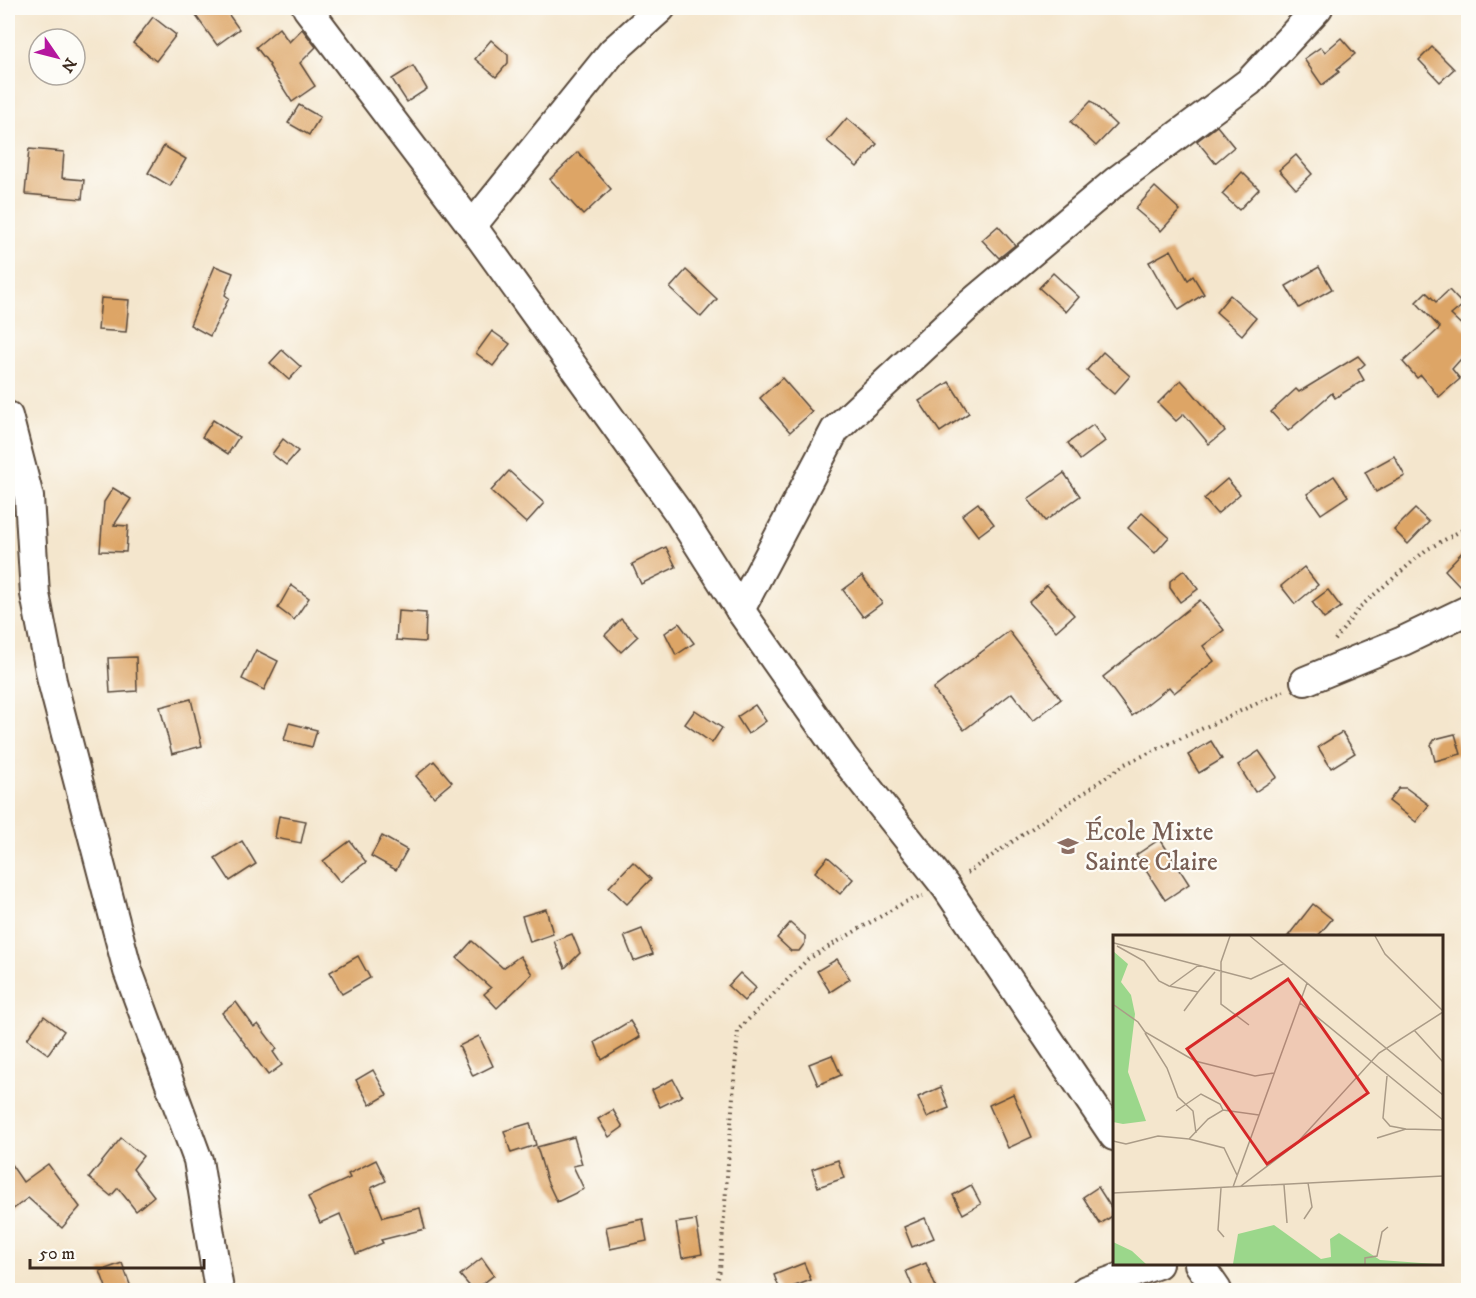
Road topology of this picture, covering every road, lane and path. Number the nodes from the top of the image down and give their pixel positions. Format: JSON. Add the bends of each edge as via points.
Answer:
{"nodes":[{"id":1,"x":307,"y":8,"type":"edge"},
{"id":2,"x":661,"y":8,"type":"edge"},
{"id":3,"x":1318,"y":8,"type":"edge"},
{"id":4,"x":472,"y":225,"type":"junction"},
{"id":5,"x":8,"y":416,"type":"edge"},
{"id":6,"x":1468,"y":524,"type":"edge"},
{"id":7,"x":740,"y":610,"type":"junction"},
{"id":8,"x":1468,"y":610,"type":"edge"},
{"id":9,"x":1333,"y":644,"type":"dead end"},
{"id":10,"x":1305,"y":681,"type":"joint"},
{"id":11,"x":946,"y":887,"type":"junction"},
{"id":12,"x":1113,"y":1135,"type":"edge"},
{"id":13,"x":1153,"y":1265,"type":"edge"},
{"id":14,"x":1200,"y":1265,"type":"edge"},
{"id":15,"x":219,"y":1290,"type":"edge"},
{"id":16,"x":715,"y":1290,"type":"edge"},
{"id":17,"x":1086,"y":1290,"type":"edge"},
{"id":18,"x":1217,"y":1290,"type":"edge"}],
"edges":[{"from":1,"to":4,"type":"street"},
{"from":2,"to":4,"type":"street","via":[[612,52]]},
{"from":3,"to":7,"type":"street","via":[[1249,82],[1107,189],[969,305],[835,430]]},
{"from":4,"to":7,"type":"street","via":[[678,512]]},
{"from":5,"to":15,"type":"street","via":[[29,497],[35,594],[52,681],[128,971],[198,1160]]},
{"from":6,"to":9,"type":"path","via":[[1426,550],[1360,607]]},
{"from":7,"to":11,"type":"street","via":[[844,758]]},
{"from":8,"to":10,"type":"street"},
{"from":10,"to":11,"type":"path","via":[[1125,764]]},
{"from":11,"to":12,"type":"street"},
{"from":11,"to":16,"type":"path","via":[[905,902],[808,958],[738,1030],[720,1270]]},
{"from":13,"to":17,"type":"street"},
{"from":14,"to":18,"type":"street"}]}
